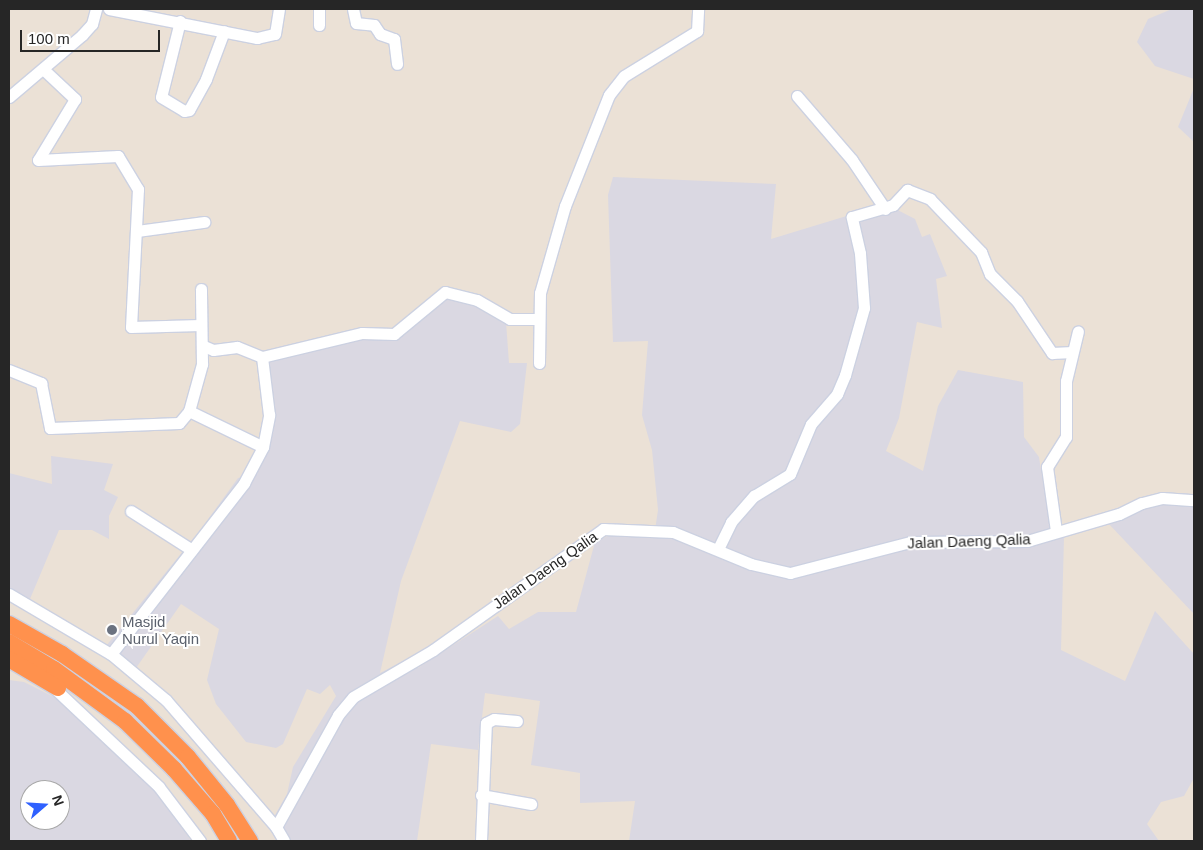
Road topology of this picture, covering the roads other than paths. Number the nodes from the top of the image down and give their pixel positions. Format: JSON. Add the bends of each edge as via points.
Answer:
{"nodes":[{"id":1,"x":96,"y":9,"type":"edge"},
{"id":2,"x":109,"y":9,"type":"edge"},
{"id":3,"x":279,"y":9,"type":"edge"},
{"id":4,"x":319,"y":9,"type":"edge"},
{"id":5,"x":352,"y":9,"type":"edge"},
{"id":6,"x":698,"y":9,"type":"edge"},
{"id":7,"x":180,"y":21,"type":"junction"},
{"id":8,"x":319,"y":25,"type":"dead end"},
{"id":9,"x":224,"y":31,"type":"junction"},
{"id":10,"x":397,"y":64,"type":"dead end"},
{"id":11,"x":43,"y":69,"type":"junction"},
{"id":12,"x":797,"y":96,"type":"dead end"},
{"id":13,"x":9,"y":97,"type":"edge"},
{"id":14,"x":885,"y":209,"type":"junction"},
{"id":15,"x":204,"y":222,"type":"dead end"},
{"id":16,"x":137,"y":231,"type":"junction"},
{"id":17,"x":201,"y":289,"type":"dead end"},
{"id":18,"x":537,"y":320,"type":"junction"},
{"id":19,"x":200,"y":325,"type":"junction"},
{"id":20,"x":1078,"y":331,"type":"dead end"},
{"id":21,"x":204,"y":346,"type":"junction"},
{"id":22,"x":1072,"y":352,"type":"junction"},
{"id":23,"x":262,"y":357,"type":"junction"},
{"id":24,"x":539,"y":363,"type":"dead end"},
{"id":25,"x":9,"y":370,"type":"edge"},
{"id":26,"x":189,"y":411,"type":"junction"},
{"id":27,"x":263,"y":447,"type":"junction"},
{"id":28,"x":1194,"y":500,"type":"edge"},
{"id":29,"x":131,"y":511,"type":"dead end"},
{"id":30,"x":1056,"y":531,"type":"junction"},
{"id":31,"x":192,"y":550,"type":"junction"},
{"id":32,"x":718,"y":550,"type":"junction"},
{"id":33,"x":9,"y":594,"type":"edge"},
{"id":34,"x":9,"y":624,"type":"edge"},
{"id":35,"x":9,"y":642,"type":"edge"},
{"id":36,"x":111,"y":654,"type":"junction"},
{"id":37,"x":9,"y":659,"type":"edge"},
{"id":38,"x":9,"y":669,"type":"edge"},
{"id":39,"x":58,"y":688,"type":"junction"},
{"id":40,"x":517,"y":721,"type":"dead end"},
{"id":41,"x":482,"y":795,"type":"junction"},
{"id":42,"x":531,"y":804,"type":"dead end"},
{"id":43,"x":276,"y":827,"type":"junction"},
{"id":44,"x":200,"y":841,"type":"edge"},
{"id":45,"x":229,"y":841,"type":"edge"},
{"id":46,"x":250,"y":841,"type":"edge"},
{"id":47,"x":284,"y":841,"type":"edge"},
{"id":48,"x":481,"y":841,"type":"edge"}],
"edges":[{"from":1,"to":11,"type":"street","via":[[92,24]]},
{"from":2,"to":7,"type":"street"},
{"from":3,"to":9,"type":"street","via":[[275,34],[257,38]]},
{"from":4,"to":8,"type":"street"},
{"from":5,"to":10,"type":"street","via":[[356,23],[374,25],[380,34],[394,39]]},
{"from":6,"to":18,"type":"street","via":[[697,31],[624,76],[609,95],[565,206],[540,293]]},
{"from":7,"to":9,"type":"street"},
{"from":7,"to":9,"type":"street","via":[[161,97],[186,111],[206,79]]},
{"from":11,"to":13,"type":"street"},
{"from":11,"to":16,"type":"street","via":[[75,99],[38,160],[118,156],[138,188]]},
{"from":12,"to":14,"type":"street","via":[[852,160]]},
{"from":14,"to":22,"type":"street","via":[[907,190],[937,203],[981,252],[990,274],[1017,301],[1052,353]]},
{"from":14,"to":32,"type":"street","via":[[852,216],[860,253],[864,308],[837,394],[812,424],[790,474],[754,496],[731,522]]},
{"from":15,"to":16,"type":"street"},
{"from":16,"to":19,"type":"street","via":[[131,327]]},
{"from":17,"to":19,"type":"street"},
{"from":18,"to":23,"type":"street","via":[[510,319],[477,300],[445,292],[394,334],[362,332]]},
{"from":18,"to":24,"type":"street"},
{"from":19,"to":21,"type":"street"},
{"from":20,"to":22,"type":"street"},
{"from":21,"to":23,"type":"street","via":[[213,350],[237,347]]},
{"from":21,"to":26,"type":"street"},
{"from":22,"to":30,"type":"street","via":[[1066,381],[1066,437],[1047,467]]},
{"from":23,"to":27,"type":"street","via":[[269,415]]},
{"from":25,"to":26,"type":"street","via":[[41,383],[50,428],[179,423]]},
{"from":26,"to":27,"type":"street"},
{"from":27,"to":31,"type":"street","via":[[244,483]]},
{"from":28,"to":30,"type":"street","name":"Jalan Daeng Qalia","via":[[1162,498]]},
{"from":29,"to":31,"type":"street"},
{"from":30,"to":32,"type":"street","name":"Jalan Daeng Qalia","via":[[1027,541],[910,542],[805,572],[770,570]]},
{"from":31,"to":36,"type":"street"},
{"from":32,"to":43,"type":"street","name":"Jalan Daeng Qalia","via":[[673,532],[619,527],[590,537],[432,650],[353,697],[338,715]]},
{"from":33,"to":36,"type":"street"},
{"from":34,"to":46,"type":"highway","via":[[62,654],[137,706],[188,757],[227,805]]},
{"from":35,"to":45,"type":"highway","via":[[54,669],[125,721],[174,769],[213,814]]},
{"from":36,"to":43,"type":"street","via":[[166,700]]},
{"from":37,"to":39,"type":"highway"},
{"from":38,"to":39,"type":"street"},
{"from":39,"to":44,"type":"street","via":[[159,787]]},
{"from":40,"to":41,"type":"street","via":[[494,719],[486,723]]},
{"from":41,"to":42,"type":"street"},
{"from":41,"to":48,"type":"street"},
{"from":43,"to":47,"type":"street"}]}
